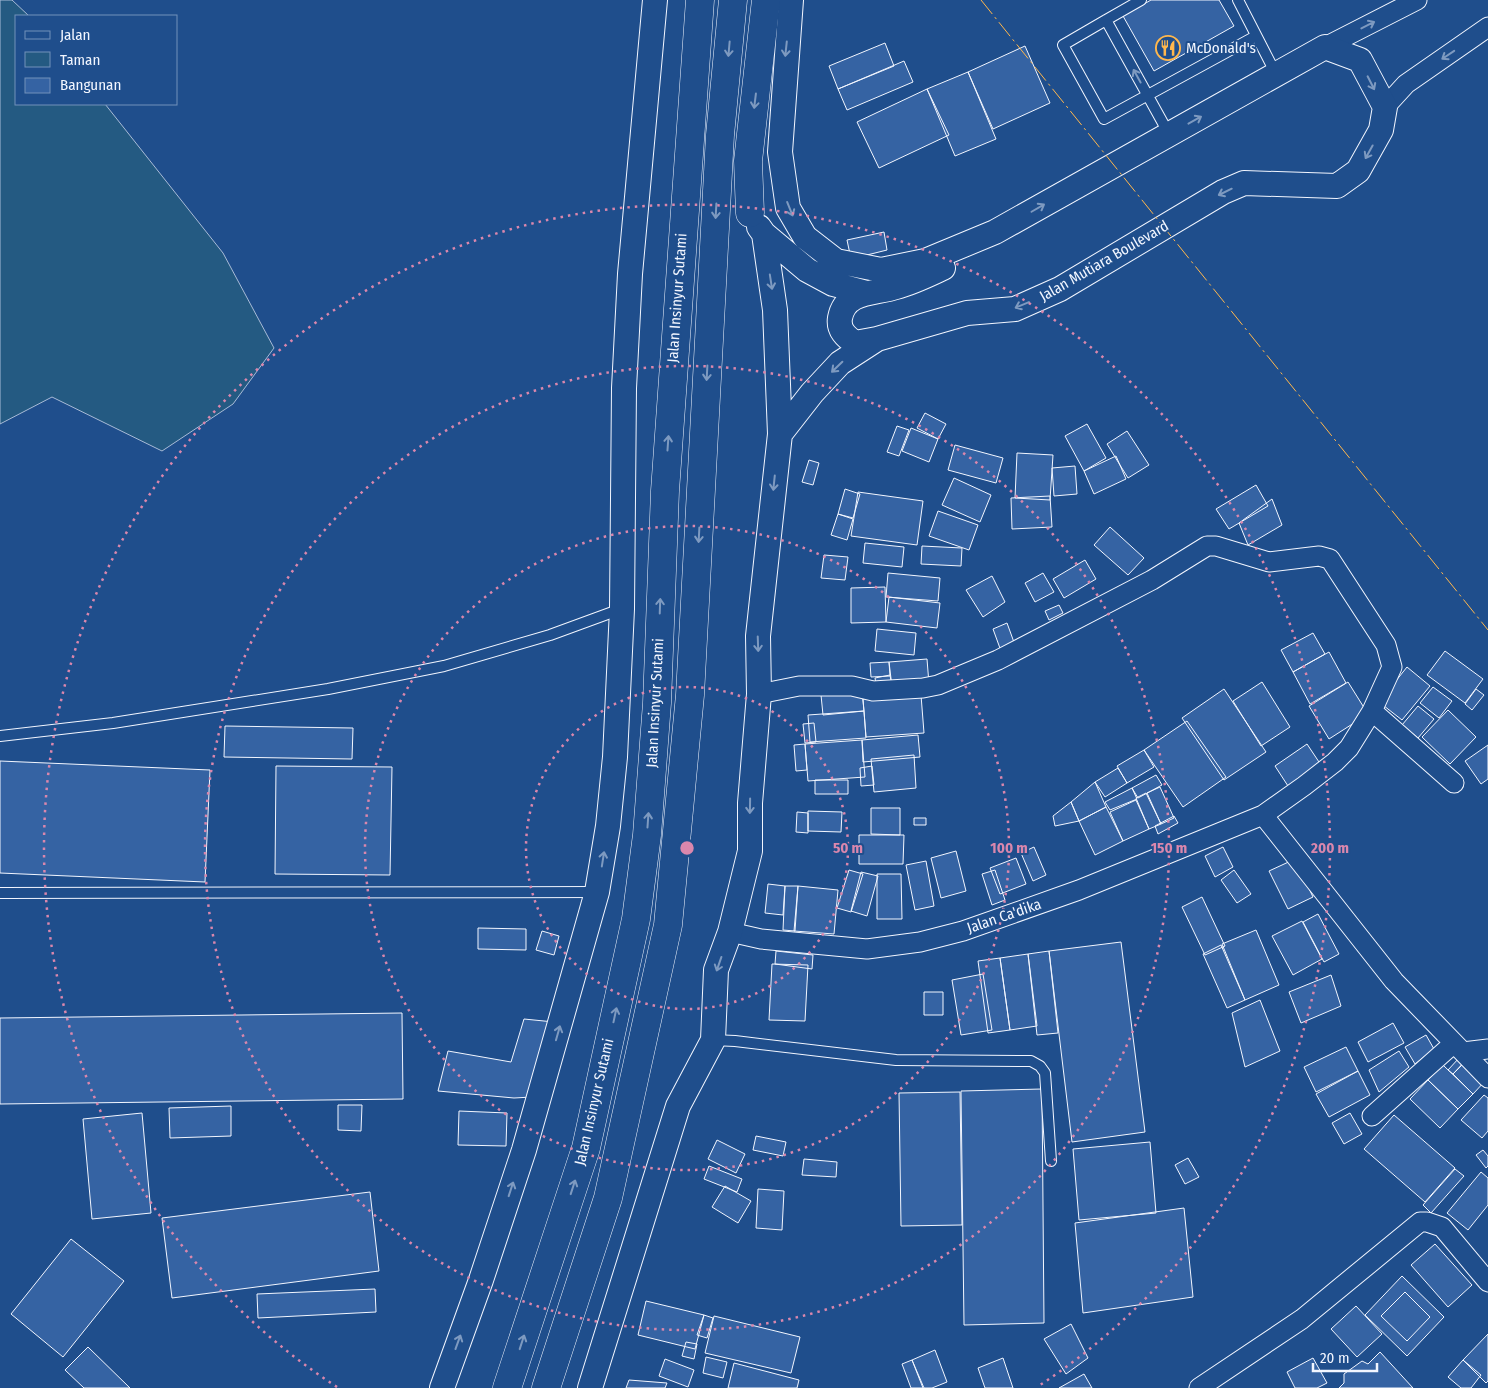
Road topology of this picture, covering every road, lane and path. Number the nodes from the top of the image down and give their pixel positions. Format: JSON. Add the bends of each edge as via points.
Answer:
{"nodes":[{"id":1,"x":655,"y":0,"type":"edge"},
{"id":2,"x":700,"y":0,"type":"edge"},
{"id":3,"x":733,"y":0,"type":"edge"},
{"id":4,"x":766,"y":0,"type":"edge"},
{"id":5,"x":791,"y":0,"type":"edge"},
{"id":6,"x":1141,"y":0,"type":"edge"},
{"id":7,"x":1238,"y":0,"type":"edge"},
{"id":8,"x":1417,"y":0,"type":"edge"},
{"id":9,"x":1106,"y":20,"type":"junction"},
{"id":10,"x":1488,"y":27,"type":"edge"},
{"id":11,"x":1256,"y":36,"type":"junction"},
{"id":12,"x":1325,"y":47,"type":"junction"},
{"id":13,"x":1276,"y":74,"type":"junction"},
{"id":14,"x":1148,"y":95,"type":"junction"},
{"id":15,"x":1385,"y":107,"type":"junction"},
{"id":16,"x":1169,"y":134,"type":"junction"},
{"id":17,"x":757,"y":223,"type":"junction"},
{"id":18,"x":995,"y":232,"type":"junction"},
{"id":19,"x":867,"y":293,"type":"junction"},
{"id":20,"x":877,"y":339,"type":"junction"},
{"id":21,"x":780,"y":434,"type":"junction"},
{"id":22,"x":622,"y":609,"type":"junction"},
{"id":23,"x":759,"y":694,"type":"junction"},
{"id":24,"x":1372,"y":711,"type":"junction"},
{"id":25,"x":0,"y":736,"type":"edge"},
{"id":26,"x":1454,"y":783,"type":"dead end"},
{"id":27,"x":1263,"y":815,"type":"junction"},
{"id":28,"x":0,"y":892,"type":"edge"},
{"id":29,"x":597,"y":892,"type":"junction"},
{"id":30,"x":730,"y":932,"type":"junction"},
{"id":31,"x":713,"y":1040,"type":"junction"},
{"id":32,"x":1458,"y":1048,"type":"junction"},
{"id":33,"x":1488,"y":1049,"type":"edge"},
{"id":34,"x":1488,"y":1078,"type":"edge"},
{"id":35,"x":1372,"y":1116,"type":"dead end"},
{"id":36,"x":1051,"y":1161,"type":"dead end"},
{"id":37,"x":1488,"y":1282,"type":"edge"},
{"id":38,"x":442,"y":1388,"type":"edge"},
{"id":39,"x":507,"y":1388,"type":"edge"},
{"id":40,"x":546,"y":1388,"type":"edge"},
{"id":41,"x":590,"y":1388,"type":"edge"},
{"id":42,"x":1199,"y":1388,"type":"edge"}],
"edges":[{"from":1,"to":22,"type":"street","via":[[630,274],[625,369]]},
{"from":39,"to":2,"type":"highway","name":"Jalan Insinyur Sutami","one_way":true,"via":[[586,1148],[636,920],[647,835],[657,703],[665,491]]},
{"from":3,"to":40,"type":"highway","name":"Jalan Insinyur Sutami","one_way":true,"via":[[720,136],[690,695],[668,924],[608,1198]]},
{"from":4,"to":17,"type":"highway","one_way":true,"via":[[748,161]]},
{"from":5,"to":18,"type":"street","one_way":true,"via":[[780,152],[788,208],[805,237],[836,261],[881,270],[925,261]]},
{"from":6,"to":9,"type":"lane"},
{"from":7,"to":11,"type":"lane"},
{"from":12,"to":8,"type":"street","one_way":true},
{"from":14,"to":9,"type":"lane","one_way":true},
{"from":9,"to":14,"type":"lane","via":[[1064,45],[1104,119]]},
{"from":10,"to":15,"type":"street","one_way":true,"via":[[1406,84]]},
{"from":11,"to":13,"type":"lane"},
{"from":11,"to":14,"type":"lane"},
{"from":12,"to":13,"type":"street"},
{"from":12,"to":15,"type":"street","one_way":true,"via":[[1360,60]]},
{"from":16,"to":13,"type":"street","one_way":true},
{"from":14,"to":16,"type":"lane"},
{"from":15,"to":20,"type":"street","name":"Jalan Mutiara Boulevard","one_way":true,"via":[[1381,130],[1358,171],[1337,186],[1244,183],[1223,192],[1060,289],[1015,308],[967,313]]},
{"from":18,"to":16,"type":"street","one_way":true},
{"from":17,"to":19,"type":"street","via":[[807,270],[833,284]]},
{"from":17,"to":21,"type":"street","one_way":true,"via":[[775,310]]},
{"from":18,"to":19,"type":"street","via":[[966,259],[896,288]]},
{"from":19,"to":20,"type":"street","via":[[850,300],[842,309],[839,321],[844,336],[855,342]]},
{"from":20,"to":21,"type":"street","name":"Jalan Mutiara Boulevard","one_way":true,"via":[[840,363],[806,399]]},
{"from":21,"to":23,"type":"street","one_way":true,"via":[[758,636]]},
{"from":22,"to":25,"type":"lane","via":[[533,641],[444,666],[328,689],[113,723]]},
{"from":29,"to":22,"type":"street","one_way":true,"via":[[608,826]]},
{"from":23,"to":24,"type":"street","name":"Jalan Ca'dika","via":[[798,686],[852,686],[873,691],[938,685],[998,660],[1152,580],[1207,546],[1216,546],[1269,562],[1319,556],[1335,564],[1391,658],[1392,667]]},
{"from":23,"to":30,"type":"street","one_way":true,"via":[[750,803],[750,851]]},
{"from":24,"to":26,"type":"street"},
{"from":24,"to":27,"type":"street","name":"Jalan Ca'dika","via":[[1349,748],[1335,762]]},
{"from":27,"to":30,"type":"street","name":"Jalan Ca'dika","via":[[1079,890],[963,931],[920,942],[867,949],[761,939]]},
{"from":27,"to":32,"type":"street","via":[[1394,981]]},
{"from":28,"to":29,"type":"lane"},
{"from":38,"to":29,"type":"street","one_way":true,"via":[[524,1150]]},
{"from":30,"to":31,"type":"street","one_way":true,"via":[[716,970]]},
{"from":31,"to":36,"type":"lane","via":[[896,1060],[1031,1061],[1045,1073]]},
{"from":31,"to":41,"type":"street","via":[[678,1106]]},
{"from":32,"to":33,"type":"street"},
{"from":32,"to":34,"type":"street"},
{"from":32,"to":35,"type":"street"},
{"from":37,"to":42,"type":"street","via":[[1442,1227],[1420,1222],[1302,1319]]}]}
